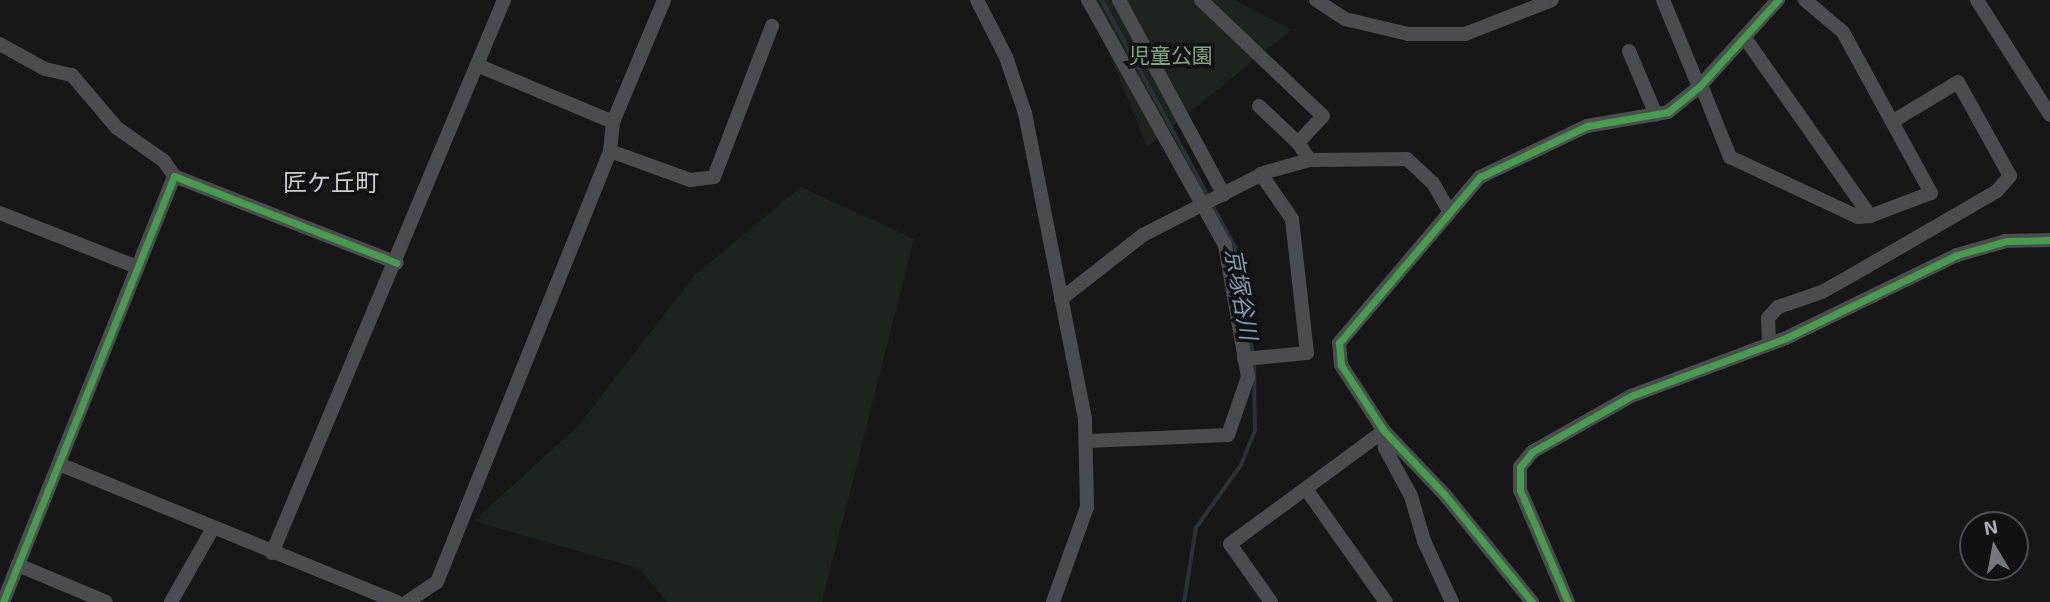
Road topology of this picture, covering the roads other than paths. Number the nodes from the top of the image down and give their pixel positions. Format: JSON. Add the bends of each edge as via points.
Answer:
{"nodes":[{"id":1,"x":504,"y":0,"type":"edge"},
{"id":2,"x":664,"y":0,"type":"edge"},
{"id":3,"x":976,"y":0,"type":"edge"},
{"id":4,"x":1088,"y":0,"type":"edge"},
{"id":5,"x":1119,"y":0,"type":"edge"},
{"id":6,"x":1201,"y":0,"type":"edge"},
{"id":7,"x":1316,"y":0,"type":"edge"},
{"id":8,"x":1663,"y":0,"type":"edge"},
{"id":9,"x":1778,"y":0,"type":"edge"},
{"id":10,"x":1805,"y":0,"type":"edge"},
{"id":11,"x":1977,"y":0,"type":"edge"},
{"id":12,"x":1545,"y":1,"type":"edge"},
{"id":13,"x":772,"y":26,"type":"dead end"},
{"id":14,"x":1745,"y":38,"type":"junction"},
{"id":15,"x":0,"y":44,"type":"edge"},
{"id":16,"x":1629,"y":51,"type":"dead end"},
{"id":17,"x":477,"y":65,"type":"junction"},
{"id":18,"x":1700,"y":86,"type":"junction"},
{"id":19,"x":1259,"y":106,"type":"dead end"},
{"id":20,"x":1656,"y":115,"type":"junction"},
{"id":21,"x":2050,"y":115,"type":"edge"},
{"id":22,"x":1893,"y":121,"type":"junction"},
{"id":23,"x":613,"y":122,"type":"junction"},
{"id":24,"x":1298,"y":143,"type":"junction"},
{"id":25,"x":610,"y":150,"type":"junction"},
{"id":26,"x":1310,"y":160,"type":"junction"},
{"id":27,"x":1262,"y":174,"type":"junction"},
{"id":28,"x":174,"y":176,"type":"junction"},
{"id":29,"x":1213,"y":201,"type":"junction"},
{"id":30,"x":1449,"y":211,"type":"junction"},
{"id":31,"x":0,"y":213,"type":"edge"},
{"id":32,"x":1870,"y":216,"type":"junction"},
{"id":33,"x":2050,"y":240,"type":"edge"},
{"id":34,"x":397,"y":263,"type":"junction"},
{"id":35,"x":136,"y":267,"type":"junction"},
{"id":36,"x":1061,"y":299,"type":"junction"},
{"id":37,"x":1769,"y":344,"type":"junction"},
{"id":38,"x":1244,"y":359,"type":"junction"},
{"id":39,"x":1384,"y":431,"type":"junction"},
{"id":40,"x":1087,"y":441,"type":"junction"},
{"id":41,"x":59,"y":464,"type":"junction"},
{"id":42,"x":1306,"y":489,"type":"junction"},
{"id":43,"x":213,"y":528,"type":"junction"},
{"id":44,"x":272,"y":552,"type":"junction"},
{"id":45,"x":18,"y":565,"type":"junction"},
{"id":46,"x":3,"y":602,"type":"edge"},
{"id":47,"x":106,"y":602,"type":"edge"},
{"id":48,"x":171,"y":602,"type":"edge"},
{"id":49,"x":397,"y":602,"type":"edge"},
{"id":50,"x":407,"y":602,"type":"edge"},
{"id":51,"x":1053,"y":602,"type":"edge"},
{"id":52,"x":1271,"y":602,"type":"edge"},
{"id":53,"x":1385,"y":602,"type":"edge"},
{"id":54,"x":1452,"y":602,"type":"edge"},
{"id":55,"x":1532,"y":602,"type":"edge"},
{"id":56,"x":1568,"y":602,"type":"edge"}],
"edges":[{"from":1,"to":17,"type":"street"},
{"from":2,"to":23,"type":"street"},
{"from":3,"to":36,"type":"street","via":[[1018,89]]},
{"from":4,"to":29,"type":"street"},
{"from":5,"to":29,"type":"street"},
{"from":6,"to":24,"type":"street","via":[[1323,116]]},
{"from":7,"to":12,"type":"street","via":[[1345,19],[1408,34],[1465,34]]},
{"from":8,"to":18,"type":"street"},
{"from":9,"to":14,"type":"street"},
{"from":10,"to":22,"type":"street","via":[[1843,32]]},
{"from":11,"to":21,"type":"street"},
{"from":13,"to":25,"type":"street","via":[[714,177],[690,180]]},
{"from":14,"to":18,"type":"street"},
{"from":14,"to":32,"type":"street"},
{"from":15,"to":28,"type":"street","via":[[45,69],[72,75],[117,128],[164,161]]},
{"from":16,"to":20,"type":"street"},
{"from":17,"to":23,"type":"street"},
{"from":17,"to":34,"type":"street"},
{"from":18,"to":20,"type":"street"},
{"from":18,"to":32,"type":"street","via":[[1730,158],[1858,217]]},
{"from":19,"to":24,"type":"street"},
{"from":20,"to":30,"type":"street","via":[[1587,126],[1518,155],[1480,177]]},
{"from":22,"to":32,"type":"street","via":[[1931,193]]},
{"from":22,"to":37,"type":"street","via":[[1958,82],[2010,176],[1997,191],[1855,273],[1778,307],[1768,318]]},
{"from":23,"to":25,"type":"street"},
{"from":24,"to":26,"type":"street"},
{"from":25,"to":50,"type":"street","via":[[437,582]]},
{"from":26,"to":27,"type":"street"},
{"from":26,"to":30,"type":"street","via":[[1407,159],[1433,183]]},
{"from":27,"to":29,"type":"street"},
{"from":27,"to":38,"type":"street","via":[[1292,219],[1307,353]]},
{"from":28,"to":34,"type":"street"},
{"from":28,"to":35,"type":"street"},
{"from":29,"to":36,"type":"street","via":[[1143,234]]},
{"from":29,"to":38,"type":"street"},
{"from":30,"to":39,"type":"street","via":[[1339,343],[1341,365]]},
{"from":31,"to":35,"type":"street"},
{"from":33,"to":37,"type":"street","via":[[2006,241],[1957,255]]},
{"from":34,"to":44,"type":"street"},
{"from":35,"to":41,"type":"street"},
{"from":36,"to":40,"type":"street"},
{"from":37,"to":56,"type":"street","via":[[1631,396],[1524,460],[1520,491]]},
{"from":38,"to":40,"type":"street","via":[[1248,377],[1228,435]]},
{"from":39,"to":42,"type":"street"},
{"from":39,"to":54,"type":"street","via":[[1385,448],[1411,496],[1424,541]]},
{"from":39,"to":55,"type":"street","via":[[1446,495]]},
{"from":40,"to":51,"type":"street","via":[[1087,507]]},
{"from":41,"to":43,"type":"street"},
{"from":41,"to":45,"type":"street"},
{"from":42,"to":52,"type":"street","via":[[1230,544]]},
{"from":42,"to":53,"type":"street"},
{"from":43,"to":44,"type":"street"},
{"from":43,"to":48,"type":"street"},
{"from":44,"to":49,"type":"street"},
{"from":45,"to":46,"type":"street"},
{"from":45,"to":47,"type":"street"}]}
